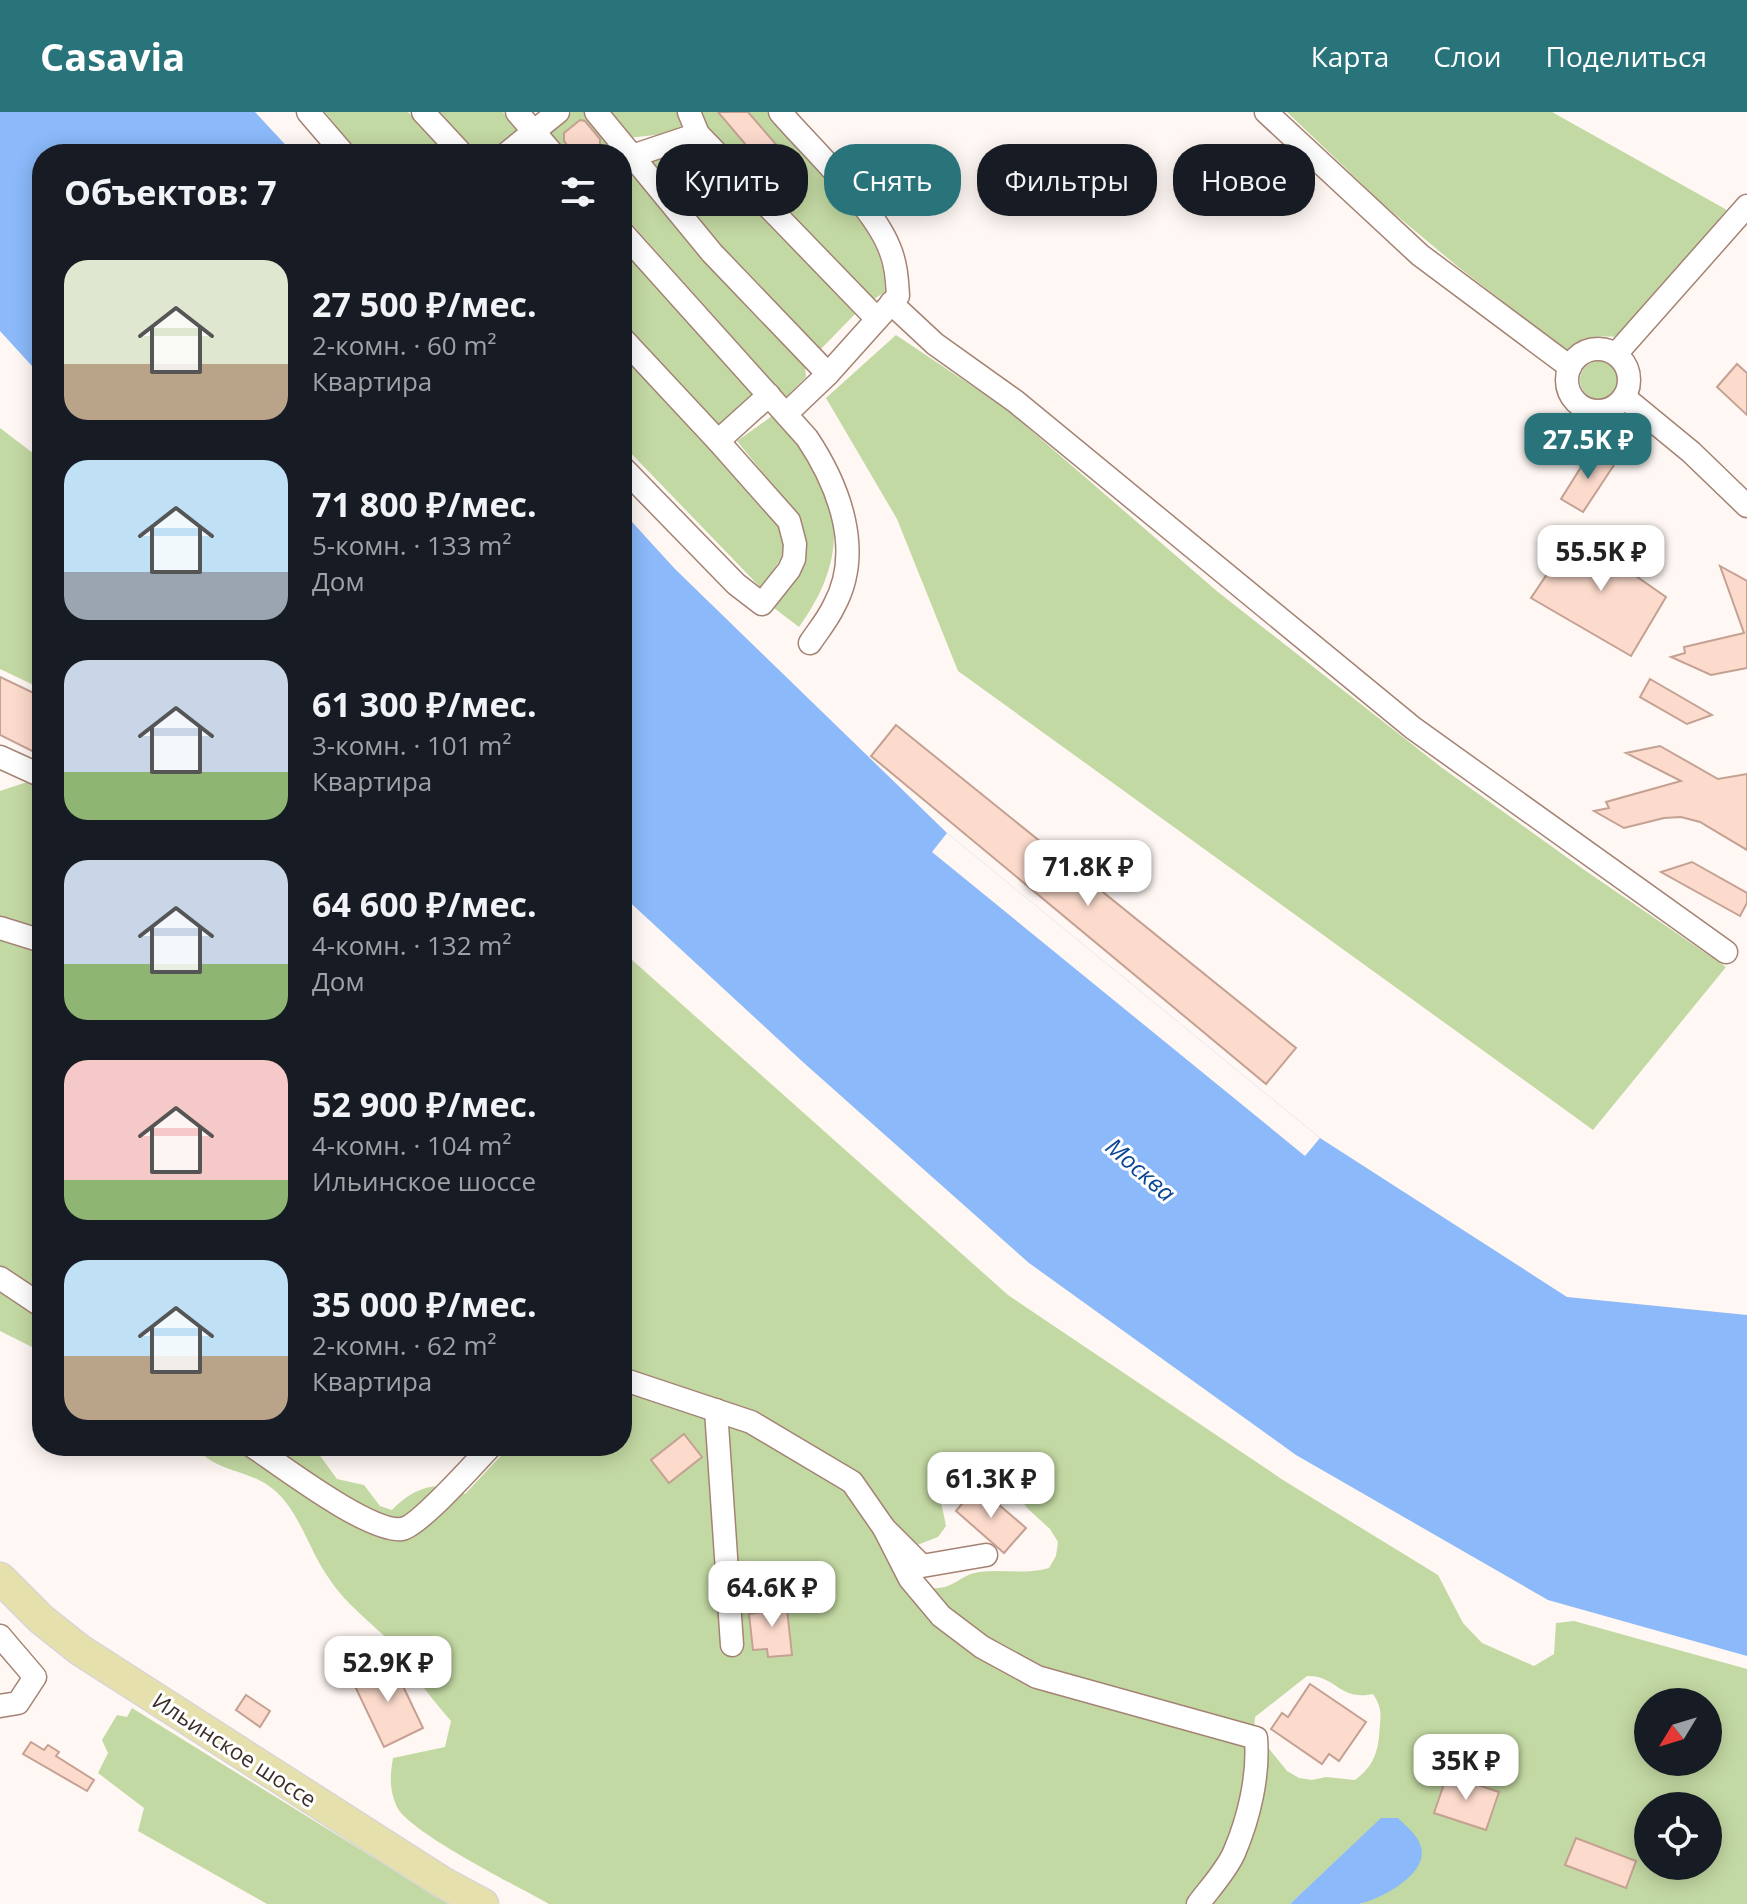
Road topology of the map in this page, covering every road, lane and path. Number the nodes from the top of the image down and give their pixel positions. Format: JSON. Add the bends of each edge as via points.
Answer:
{"nodes":[{"id":1,"x":308,"y":112,"type":"edge"},
{"id":2,"x":423,"y":112,"type":"edge"},
{"id":3,"x":517,"y":112,"type":"edge"},
{"id":4,"x":558,"y":112,"type":"edge"},
{"id":5,"x":596,"y":112,"type":"edge"},
{"id":6,"x":689,"y":112,"type":"edge"},
{"id":7,"x":780,"y":112,"type":"edge"},
{"id":8,"x":1266,"y":112,"type":"edge"},
{"id":9,"x":533,"y":132,"type":"junction"},
{"id":10,"x":698,"y":134,"type":"junction"},
{"id":11,"x":335,"y":144,"type":"edge"},
{"id":12,"x":453,"y":144,"type":"edge"},
{"id":13,"x":518,"y":144,"type":"edge"},
{"id":14,"x":544,"y":144,"type":"edge"},
{"id":15,"x":622,"y":144,"type":"edge"},
{"id":16,"x":632,"y":156,"type":"joint"},
{"id":17,"x":1747,"y":206,"type":"edge"},
{"id":18,"x":632,"y":243,"type":"edge"},
{"id":19,"x":884,"y":311,"type":"junction"},
{"id":20,"x":632,"y":349,"type":"edge"},
{"id":21,"x":1616,"y":354,"type":"junction"},
{"id":22,"x":1570,"y":367,"type":"junction"},
{"id":23,"x":828,"y":374,"type":"junction"},
{"id":24,"x":769,"y":395,"type":"junction"},
{"id":25,"x":1624,"y":397,"type":"junction"},
{"id":26,"x":786,"y":414,"type":"junction"},
{"id":27,"x":718,"y":441,"type":"junction"},
{"id":28,"x":632,"y":477,"type":"edge"},
{"id":29,"x":1747,"y":506,"type":"edge"},
{"id":30,"x":810,"y":643,"type":"dead end"},
{"id":31,"x":3,"y":763,"type":"edge"},
{"id":32,"x":32,"y":773,"type":"edge"},
{"id":33,"x":0,"y":928,"type":"edge"},
{"id":34,"x":32,"y":938,"type":"edge"},
{"id":35,"x":1726,"y":952,"type":"dead end"},
{"id":36,"x":0,"y":1278,"type":"edge"},
{"id":37,"x":32,"y":1299,"type":"edge"},
{"id":38,"x":632,"y":1382,"type":"edge"},
{"id":39,"x":716,"y":1410,"type":"junction"},
{"id":40,"x":267,"y":1456,"type":"edge"},
{"id":41,"x":481,"y":1456,"type":"edge"},
{"id":42,"x":884,"y":1528,"type":"junction"},
{"id":43,"x":986,"y":1555,"type":"dead end"},
{"id":44,"x":0,"y":1578,"type":"edge"},
{"id":45,"x":0,"y":1636,"type":"edge"},
{"id":46,"x":732,"y":1645,"type":"dead end"},
{"id":47,"x":0,"y":1706,"type":"edge"},
{"id":48,"x":483,"y":1904,"type":"edge"},
{"id":49,"x":1198,"y":1904,"type":"edge"}],
"edges":[{"from":1,"to":11,"type":"street"},
{"from":2,"to":12,"type":"street"},
{"from":3,"to":9,"type":"street"},
{"from":4,"to":9,"type":"street"},
{"from":5,"to":15,"type":"street"},
{"from":6,"to":10,"type":"street"},
{"from":7,"to":19,"type":"street","via":[[870,214],[889,244],[898,296]]},
{"from":8,"to":22,"type":"street","via":[[1420,255]]},
{"from":9,"to":13,"type":"street"},
{"from":9,"to":14,"type":"street"},
{"from":10,"to":16,"type":"street"},
{"from":10,"to":19,"type":"street"},
{"from":16,"to":23,"type":"street","via":[[712,253]]},
{"from":17,"to":21,"type":"street"},
{"from":18,"to":24,"type":"street"},
{"from":19,"to":23,"type":"street"},
{"from":19,"to":35,"type":"street","via":[[1015,401],[1413,728]]},
{"from":20,"to":27,"type":"street"},
{"from":21,"to":22,"type":"street","via":[[1585,352]]},
{"from":21,"to":25,"type":"street","via":[[1628,369]]},
{"from":22,"to":25,"type":"street","via":[[1568,387],[1588,410],[1608,410]]},
{"from":23,"to":26,"type":"street"},
{"from":24,"to":26,"type":"street"},
{"from":24,"to":27,"type":"street"},
{"from":25,"to":29,"type":"street"},
{"from":26,"to":30,"type":"street","via":[[823,462],[846,529],[846,565],[835,605]]},
{"from":27,"to":28,"type":"street","via":[[785,514],[792,529],[792,564],[762,604]]},
{"from":31,"to":32,"type":"street"},
{"from":33,"to":34,"type":"street"},
{"from":36,"to":37,"type":"street"},
{"from":38,"to":39,"type":"street"},
{"from":39,"to":42,"type":"street","via":[[751,1422],[852,1482]]},
{"from":39,"to":46,"type":"street"},
{"from":40,"to":41,"type":"street","via":[[351,1512],[402,1529],[420,1519]]},
{"from":42,"to":43,"type":"street","via":[[922,1566]]},
{"from":42,"to":49,"type":"street","via":[[910,1579],[941,1616],[982,1647],[1037,1677],[1256,1738],[1250,1803],[1233,1855]]},
{"from":44,"to":48,"type":"main road","name":"Ильинское шоссе","via":[[80,1650]]},
{"from":45,"to":47,"type":"street","via":[[35,1677],[18,1703]]}]}
